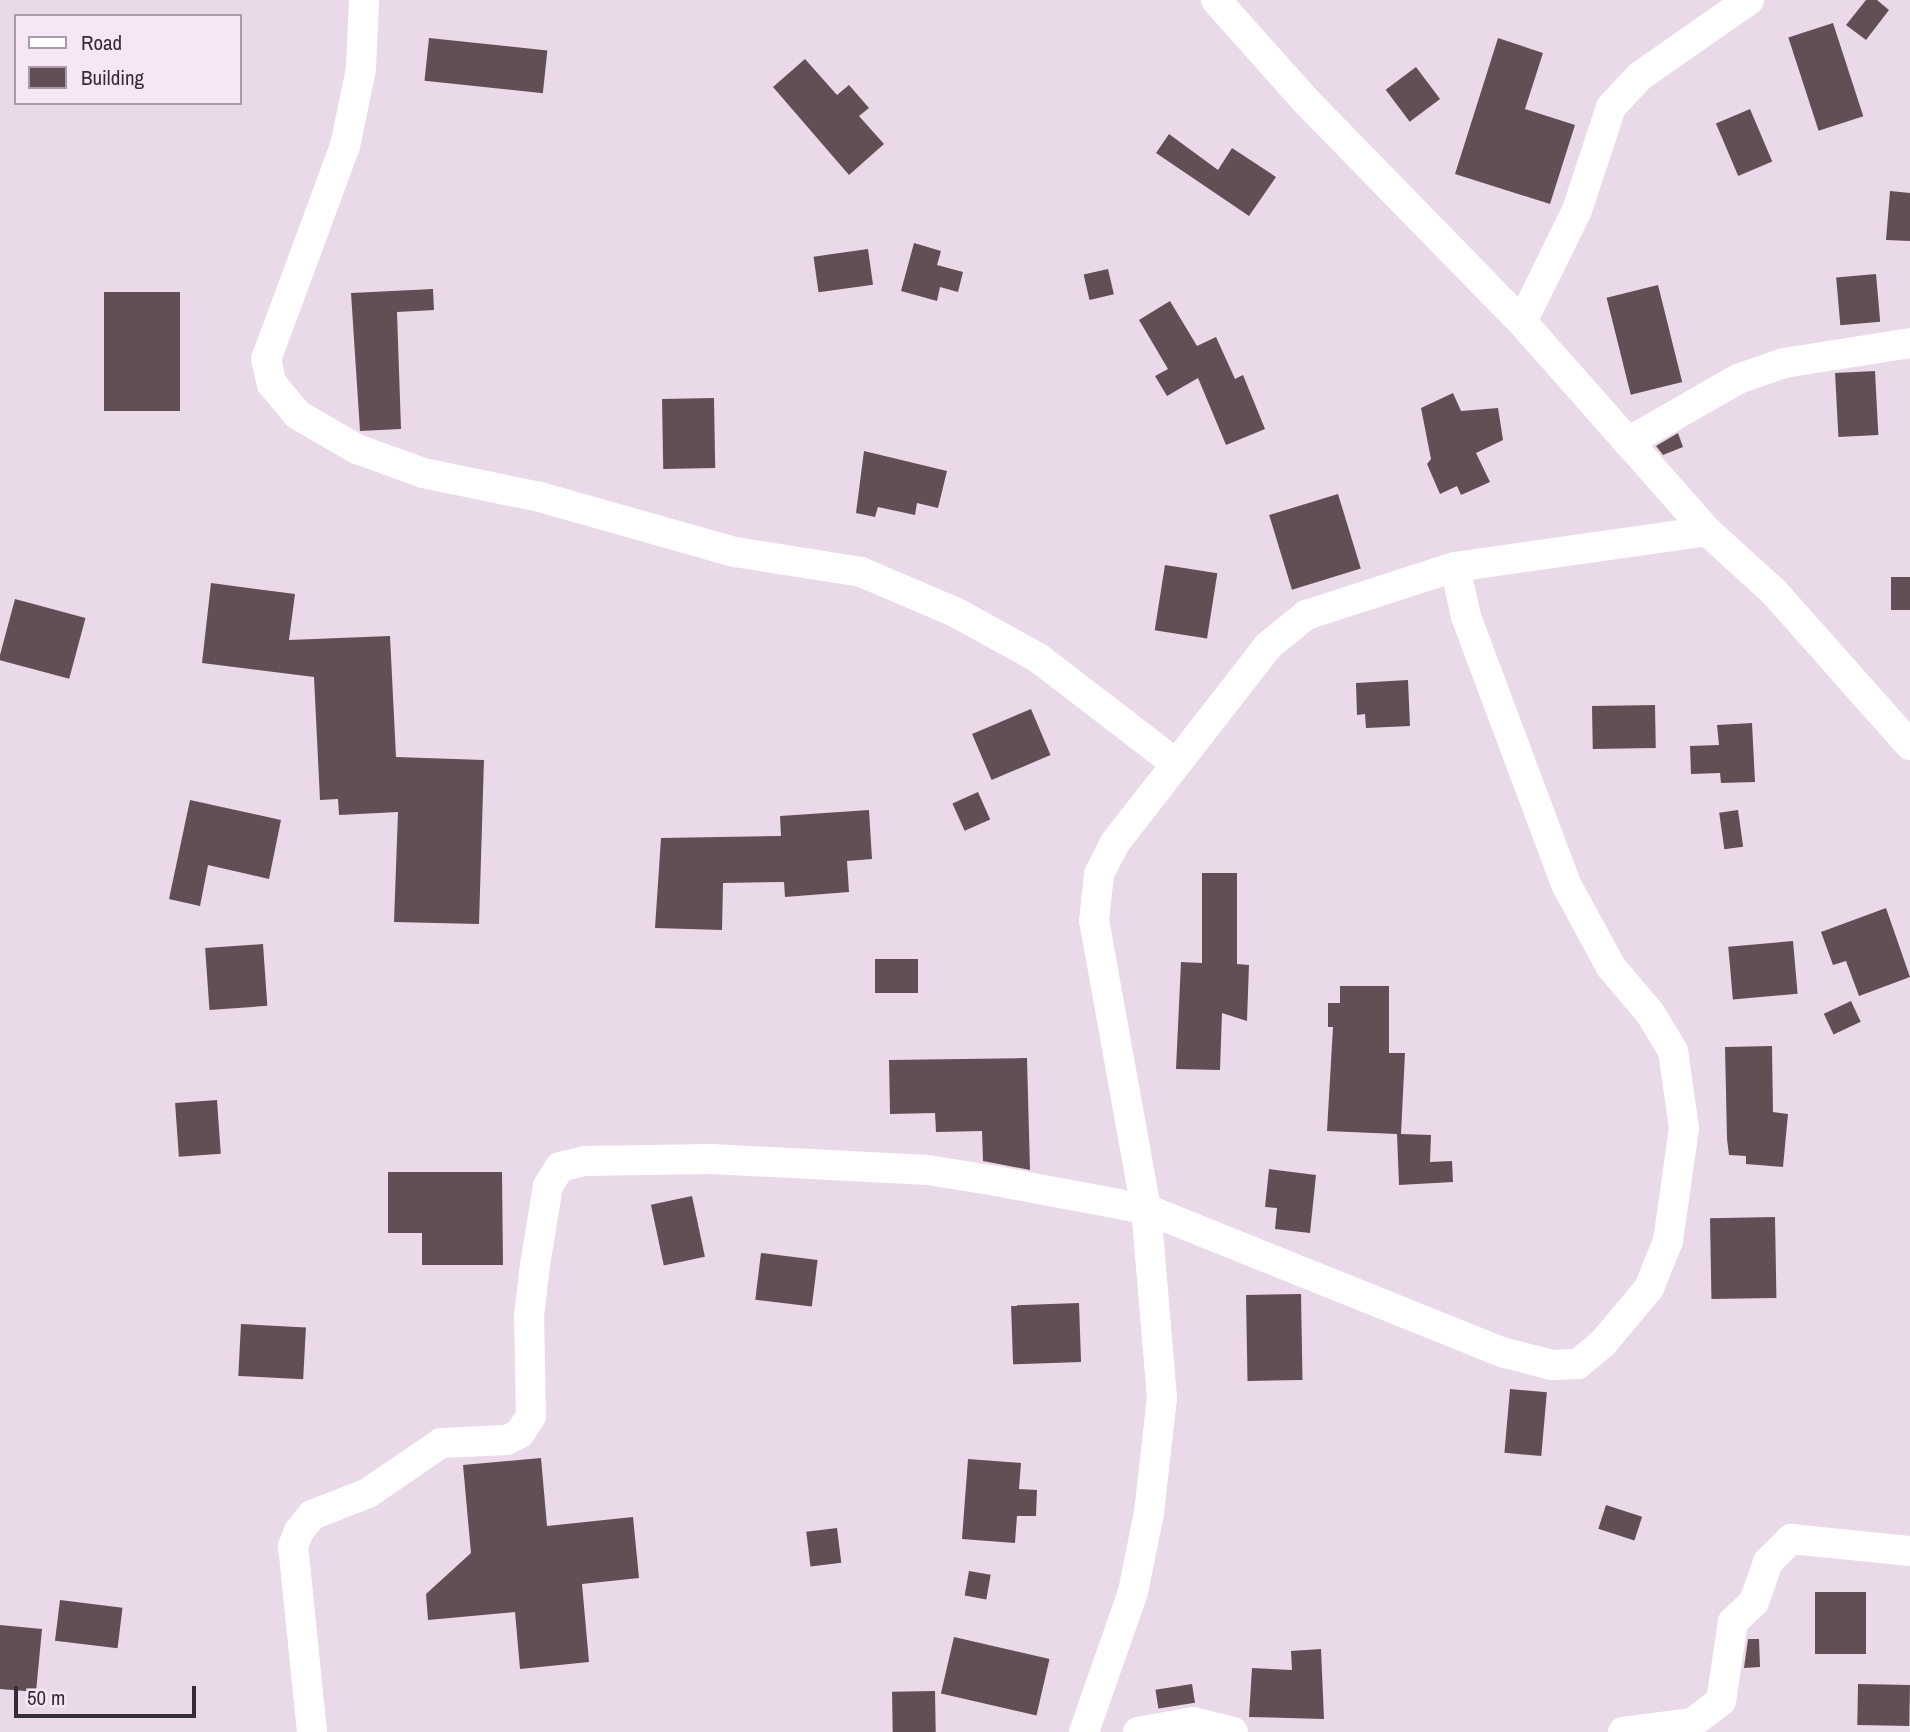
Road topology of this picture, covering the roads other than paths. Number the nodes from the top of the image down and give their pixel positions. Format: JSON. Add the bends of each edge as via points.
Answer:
{"nodes":[{"id":1,"x":364,"y":0,"type":"edge"},
{"id":2,"x":1216,"y":0,"type":"edge"},
{"id":3,"x":1749,"y":0,"type":"edge"},
{"id":4,"x":1522,"y":322,"type":"junction"},
{"id":5,"x":1910,"y":343,"type":"edge"},
{"id":6,"x":1628,"y":442,"type":"junction"},
{"id":7,"x":1707,"y":531,"type":"junction"},
{"id":8,"x":1455,"y":567,"type":"junction"},
{"id":9,"x":1910,"y":745,"type":"edge"},
{"id":10,"x":1175,"y":763,"type":"junction"},
{"id":11,"x":1146,"y":1209,"type":"junction"},
{"id":12,"x":1910,"y":1550,"type":"edge"},
{"id":13,"x":312,"y":1732,"type":"edge"},
{"id":14,"x":1084,"y":1732,"type":"edge"},
{"id":15,"x":1138,"y":1732,"type":"edge"},
{"id":16,"x":1233,"y":1732,"type":"edge"},
{"id":17,"x":1623,"y":1732,"type":"edge"}],
"edges":[{"from":1,"to":10,"type":"street","via":[[361,69],[345,146],[266,359],[272,384],[298,415],[357,449],[423,473],[540,497],[735,552],[860,572],[955,612],[1037,657]]},
{"from":2,"to":4,"type":"street","via":[[1305,100]]},
{"from":3,"to":4,"type":"street","via":[[1640,76],[1611,107],[1577,209]]},
{"from":4,"to":6,"type":"street"},
{"from":5,"to":6,"type":"street","via":[[1784,363],[1738,379]]},
{"from":6,"to":7,"type":"street"},
{"from":7,"to":8,"type":"street"},
{"from":7,"to":9,"type":"street","via":[[1774,592]]},
{"from":8,"to":10,"type":"street","via":[[1331,603],[1285,627]]},
{"from":8,"to":11,"type":"street","via":[[1466,616],[1566,884],[1611,967],[1650,1013],[1672,1051],[1684,1128],[1668,1241],[1649,1288],[1578,1364],[1552,1365],[1429,1327]]},
{"from":10,"to":11,"type":"street","via":[[1114,844],[1093,900]]},
{"from":11,"to":13,"type":"street","via":[[928,1170],[711,1159],[584,1161],[560,1167],[548,1186],[535,1265],[529,1316],[531,1416],[520,1433],[507,1440],[441,1443],[368,1493],[312,1515],[299,1531],[293,1546]]},
{"from":11,"to":14,"type":"street","via":[[1162,1398],[1150,1500],[1132,1592]]},
{"from":12,"to":17,"type":"street","via":[[1791,1539],[1768,1562],[1754,1602],[1733,1622],[1721,1701],[1692,1723]]},
{"from":15,"to":16,"type":"street","via":[[1193,1723]]}]}
